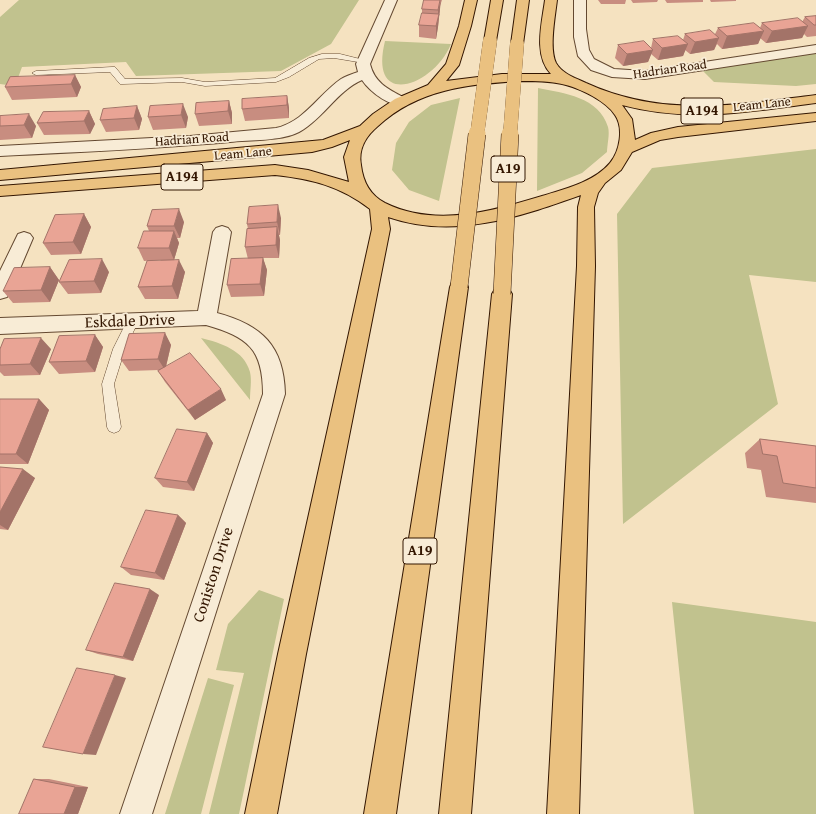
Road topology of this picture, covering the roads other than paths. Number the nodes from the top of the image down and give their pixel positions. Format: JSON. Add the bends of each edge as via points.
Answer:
{"nodes":[{"id":1,"x":391,"y":0,"type":"edge"},
{"id":2,"x":471,"y":0,"type":"edge"},
{"id":3,"x":497,"y":0,"type":"edge"},
{"id":4,"x":523,"y":0,"type":"edge"},
{"id":5,"x":550,"y":0,"type":"edge"},
{"id":6,"x":580,"y":0,"type":"edge"},
{"id":7,"x":816,"y":49,"type":"edge"},
{"id":8,"x":364,"y":68,"type":"junction"},
{"id":9,"x":36,"y":73,"type":"dead end"},
{"id":10,"x":569,"y":81,"type":"junction"},
{"id":11,"x":433,"y":88,"type":"junction"},
{"id":12,"x":590,"y":91,"type":"junction"},
{"id":13,"x":816,"y":99,"type":"edge"},
{"id":14,"x":402,"y":102,"type":"junction"},
{"id":15,"x":816,"y":117,"type":"edge"},
{"id":16,"x":363,"y":130,"type":"junction"},
{"id":17,"x":626,"y":148,"type":"junction"},
{"id":18,"x":0,"y":151,"type":"edge"},
{"id":19,"x":0,"y":175,"type":"edge"},
{"id":20,"x":598,"y":182,"type":"junction"},
{"id":21,"x":0,"y":191,"type":"edge"},
{"id":22,"x":369,"y":200,"type":"junction"},
{"id":23,"x":222,"y":232,"type":"dead end"},
{"id":24,"x":24,"y":238,"type":"dead end"},
{"id":25,"x":0,"y":292,"type":"edge"},
{"id":26,"x":206,"y":318,"type":"junction"},
{"id":27,"x":132,"y":322,"type":"junction"},
{"id":28,"x":0,"y":326,"type":"edge"},
{"id":29,"x":255,"y":339,"type":"joint"},
{"id":30,"x":114,"y":427,"type":"dead end"},
{"id":31,"x":136,"y":814,"type":"edge"},
{"id":32,"x":261,"y":814,"type":"edge"},
{"id":33,"x":380,"y":814,"type":"edge"},
{"id":34,"x":455,"y":814,"type":"edge"},
{"id":35,"x":563,"y":814,"type":"edge"}],
"edges":[{"from":1,"to":8,"type":"street"},
{"from":2,"to":11,"type":"highway","via":[[452,65]]},
{"from":3,"to":33,"type":"highway","number":"A19","bridge":true,"via":[[480,105],[459,287]]},
{"from":4,"to":34,"type":"highway","number":"A19","bridge":true,"via":[[511,112],[502,294]]},
{"from":5,"to":10,"type":"highway","via":[[548,61],[558,74]]},
{"from":6,"to":7,"type":"street","name":"Hadrian Road","via":[[582,41],[586,58],[604,71],[625,76]]},
{"from":8,"to":9,"type":"lane","via":[[327,56],[318,57],[276,80],[205,84],[182,80],[123,82],[112,69]]},
{"from":8,"to":14,"type":"street","via":[[369,82],[378,90]]},
{"from":8,"to":18,"type":"street","name":"Hadrian Road","via":[[302,123],[293,129],[276,133],[190,141]]},
{"from":10,"to":11,"type":"highway","number":"A194","via":[[538,77]]},
{"from":10,"to":12,"type":"highway","number":"A194"},
{"from":11,"to":14,"type":"highway","number":"A194"},
{"from":12,"to":13,"type":"highway","name":"Leam Lane","number":"A194","via":[[636,104],[683,111]]},
{"from":12,"to":17,"type":"highway","number":"A194","via":[[616,107],[622,116],[627,135]]},
{"from":14,"to":16,"type":"highway","number":"A194"},
{"from":15,"to":17,"type":"highway","name":"Leam Lane","number":"A194","via":[[678,132],[656,136]]},
{"from":16,"to":19,"type":"highway","name":"Leam Lane","number":"A194","via":[[312,148]]},
{"from":16,"to":22,"type":"highway","number":"A194","via":[[354,146],[352,165]]},
{"from":17,"to":20,"type":"highway","number":"A194","via":[[624,156],[614,169]]},
{"from":20,"to":22,"type":"highway","number":"A194","via":[[501,215],[468,221],[438,221],[411,217]]},
{"from":20,"to":35,"type":"highway","via":[[590,192],[586,207],[585,290]]},
{"from":21,"to":22,"type":"highway","name":"Leam Lane","number":"A194","via":[[275,170],[317,177]]},
{"from":22,"to":32,"type":"highway","via":[[381,229]]},
{"from":23,"to":26,"type":"street"},
{"from":24,"to":25,"type":"street"},
{"from":26,"to":27,"type":"street","name":"Eskdale Drive"},
{"from":26,"to":29,"type":"street","name":"Eskdale Drive","via":[[224,323]]},
{"from":27,"to":28,"type":"street","name":"Eskdale Drive"},
{"from":27,"to":30,"type":"lane","via":[[119,349],[108,384]]},
{"from":29,"to":31,"type":"street","name":"Coniston Drive","via":[[272,362],[275,376],[274,394]]}]}
